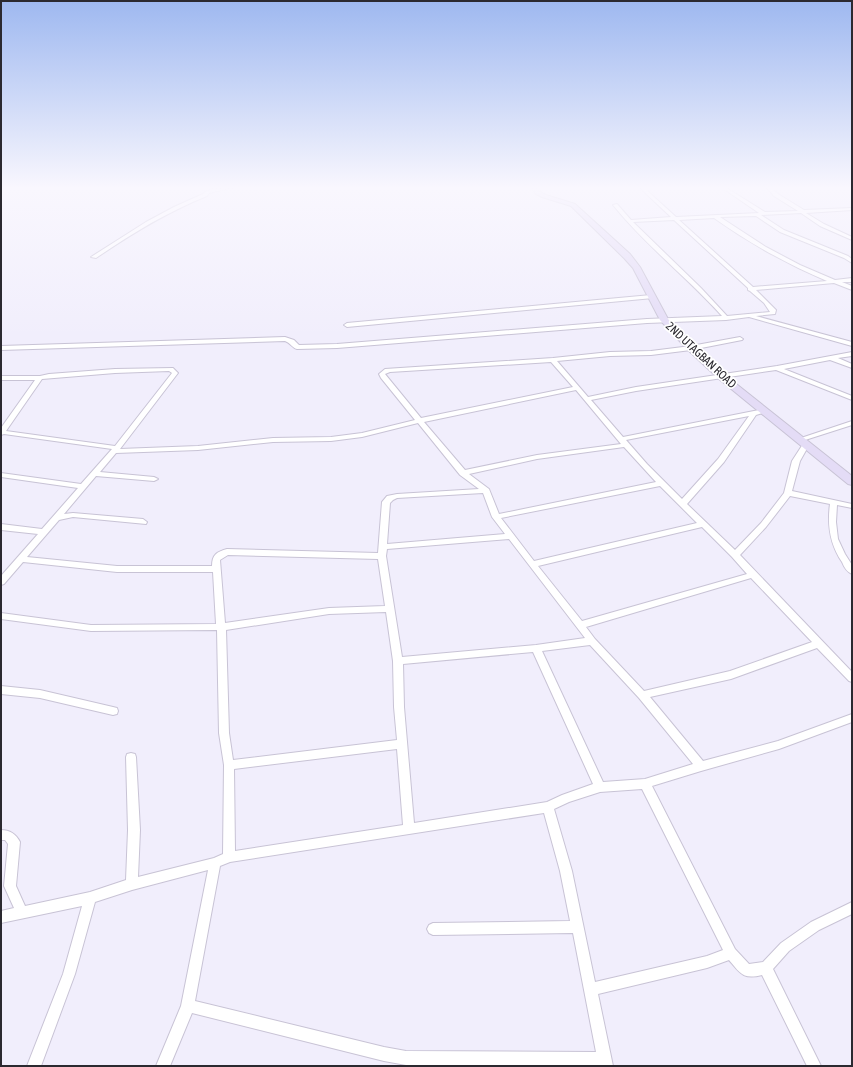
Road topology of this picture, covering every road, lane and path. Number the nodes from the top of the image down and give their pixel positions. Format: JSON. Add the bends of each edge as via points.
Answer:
{"nodes":[{"id":1,"x":124,"y":237,"type":"edge"},
{"id":2,"x":606,"y":237,"type":"edge"},
{"id":3,"x":645,"y":237,"type":"edge"},
{"id":4,"x":696,"y":237,"type":"edge"},
{"id":5,"x":746,"y":237,"type":"edge"},
{"id":6,"x":796,"y":237,"type":"edge"},
{"id":7,"x":94,"y":257,"type":"dead end"},
{"id":8,"x":852,"y":261,"type":"edge"},
{"id":9,"x":852,"y":280,"type":"edge"},
{"id":10,"x":832,"y":281,"type":"junction"},
{"id":11,"x":852,"y":288,"type":"edge"},
{"id":12,"x":750,"y":289,"type":"junction"},
{"id":13,"x":651,"y":297,"type":"junction"},
{"id":14,"x":749,"y":316,"type":"junction"},
{"id":15,"x":726,"y":318,"type":"junction"},
{"id":16,"x":664,"y":320,"type":"junction"},
{"id":17,"x":347,"y":325,"type":"dead end"},
{"id":18,"x":740,"y":339,"type":"dead end"},
{"id":19,"x":852,"y":344,"type":"edge"},
{"id":20,"x":3,"y":348,"type":"edge"},
{"id":21,"x":691,"y":348,"type":"junction"},
{"id":22,"x":1,"y":354,"type":"edge"},
{"id":23,"x":852,"y":354,"type":"edge"},
{"id":24,"x":830,"y":358,"type":"junction"},
{"id":25,"x":553,"y":360,"type":"junction"},
{"id":26,"x":852,"y":366,"type":"edge"},
{"id":27,"x":777,"y":368,"type":"junction"},
{"id":28,"x":722,"y":377,"type":"junction"},
{"id":29,"x":1,"y":378,"type":"edge"},
{"id":30,"x":40,"y":378,"type":"junction"},
{"id":31,"x":578,"y":388,"type":"junction"},
{"id":32,"x":852,"y":398,"type":"edge"},
{"id":33,"x":588,"y":399,"type":"junction"},
{"id":34,"x":764,"y":411,"type":"junction"},
{"id":35,"x":754,"y":413,"type":"junction"},
{"id":36,"x":418,"y":421,"type":"junction"},
{"id":37,"x":852,"y":423,"type":"edge"},
{"id":38,"x":2,"y":433,"type":"edge"},
{"id":39,"x":624,"y":442,"type":"junction"},
{"id":40,"x":803,"y":443,"type":"junction"},
{"id":41,"x":116,"y":449,"type":"junction"},
{"id":42,"x":463,"y":473,"type":"junction"},
{"id":43,"x":95,"y":474,"type":"junction"},
{"id":44,"x":1,"y":475,"type":"edge"},
{"id":45,"x":154,"y":479,"type":"dead end"},
{"id":46,"x":852,"y":482,"type":"edge"},
{"id":47,"x":661,"y":483,"type":"junction"},
{"id":48,"x":84,"y":487,"type":"junction"},
{"id":49,"x":486,"y":491,"type":"junction"},
{"id":50,"x":788,"y":493,"type":"junction"},
{"id":51,"x":834,"y":502,"type":"junction"},
{"id":52,"x":682,"y":504,"type":"junction"},
{"id":53,"x":852,"y":506,"type":"edge"},
{"id":54,"x":496,"y":517,"type":"junction"},
{"id":55,"x":56,"y":518,"type":"junction"},
{"id":56,"x":143,"y":522,"type":"dead end"},
{"id":57,"x":703,"y":524,"type":"junction"},
{"id":58,"x":1,"y":527,"type":"edge"},
{"id":59,"x":44,"y":532,"type":"junction"},
{"id":60,"x":511,"y":536,"type":"junction"},
{"id":61,"x":382,"y":552,"type":"junction"},
{"id":62,"x":736,"y":555,"type":"junction"},
{"id":63,"x":22,"y":559,"type":"junction"},
{"id":64,"x":533,"y":564,"type":"junction"},
{"id":65,"x":216,"y":569,"type":"junction"},
{"id":66,"x":852,"y":571,"type":"edge"},
{"id":67,"x":753,"y":575,"type":"junction"},
{"id":68,"x":1,"y":581,"type":"edge"},
{"id":69,"x":391,"y":609,"type":"junction"},
{"id":70,"x":1,"y":616,"type":"edge"},
{"id":71,"x":581,"y":625,"type":"junction"},
{"id":72,"x":221,"y":627,"type":"junction"},
{"id":73,"x":592,"y":641,"type":"junction"},
{"id":74,"x":820,"y":643,"type":"junction"},
{"id":75,"x":536,"y":648,"type":"junction"},
{"id":76,"x":398,"y":661,"type":"junction"},
{"id":77,"x":852,"y":678,"type":"edge"},
{"id":78,"x":1,"y":690,"type":"edge"},
{"id":79,"x":642,"y":695,"type":"junction"},
{"id":80,"x":113,"y":711,"type":"dead end"},
{"id":81,"x":852,"y":718,"type":"edge"},
{"id":82,"x":403,"y":744,"type":"junction"},
{"id":83,"x":131,"y":757,"type":"dead end"},
{"id":84,"x":229,"y":765,"type":"junction"},
{"id":85,"x":701,"y":766,"type":"junction"},
{"id":86,"x":645,"y":784,"type":"junction"},
{"id":87,"x":600,"y":787,"type":"junction"},
{"id":88,"x":548,"y":807,"type":"junction"},
{"id":89,"x":409,"y":828,"type":"junction"},
{"id":90,"x":1,"y":835,"type":"edge"},
{"id":91,"x":229,"y":857,"type":"junction"},
{"id":92,"x":215,"y":863,"type":"junction"},
{"id":93,"x":132,"y":884,"type":"junction"},
{"id":94,"x":90,"y":898,"type":"junction"},
{"id":95,"x":852,"y":908,"type":"edge"},
{"id":96,"x":22,"y":912,"type":"junction"},
{"id":97,"x":1,"y":917,"type":"edge"},
{"id":98,"x":578,"y":927,"type":"junction"},
{"id":99,"x":433,"y":929,"type":"dead end"},
{"id":100,"x":732,"y":953,"type":"junction"},
{"id":101,"x":765,"y":967,"type":"junction"},
{"id":102,"x":592,"y":989,"type":"junction"},
{"id":103,"x":188,"y":1006,"type":"junction"},
{"id":104,"x":606,"y":1062,"type":"edge"},
{"id":105,"x":34,"y":1066,"type":"edge"},
{"id":106,"x":163,"y":1066,"type":"edge"},
{"id":107,"x":814,"y":1066,"type":"edge"}],
"edges":[{"from":1,"to":7,"type":"street"},
{"from":2,"to":13,"type":"street","name":"2ND UTAGBAN ROAD","via":[[636,267]]},
{"from":3,"to":15,"type":"street"},
{"from":4,"to":12,"type":"street"},
{"from":5,"to":10,"type":"street"},
{"from":6,"to":8,"type":"street"},
{"from":9,"to":10,"type":"street"},
{"from":10,"to":11,"type":"street"},
{"from":10,"to":12,"type":"street"},
{"from":12,"to":14,"type":"street","via":[[774,312]]},
{"from":13,"to":16,"type":"street","name":"2ND UTAGBAN ROAD"},
{"from":13,"to":17,"type":"street"},
{"from":14,"to":15,"type":"street"},
{"from":14,"to":19,"type":"street"},
{"from":15,"to":16,"type":"street"},
{"from":16,"to":20,"type":"street","via":[[337,346],[297,347],[292,341],[285,340]]},
{"from":16,"to":21,"type":"street","name":"2ND UTAGBAN ROAD"},
{"from":18,"to":21,"type":"street"},
{"from":20,"to":22,"type":"street"},
{"from":21,"to":25,"type":"street"},
{"from":21,"to":28,"type":"street","name":"2ND UTAGBAN ROAD"},
{"from":23,"to":24,"type":"street"},
{"from":24,"to":26,"type":"street"},
{"from":24,"to":27,"type":"street"},
{"from":25,"to":31,"type":"street"},
{"from":25,"to":36,"type":"street","via":[[385,371],[382,374],[384,378]]},
{"from":27,"to":28,"type":"street"},
{"from":27,"to":32,"type":"street"},
{"from":28,"to":33,"type":"street"},
{"from":28,"to":34,"type":"street","name":"2ND UTAGBAN ROAD"},
{"from":29,"to":30,"type":"street"},
{"from":30,"to":38,"type":"street"},
{"from":30,"to":41,"type":"street","via":[[115,371],[174,371],[173,376]]},
{"from":31,"to":33,"type":"street"},
{"from":31,"to":36,"type":"street"},
{"from":33,"to":39,"type":"street"},
{"from":34,"to":35,"type":"street"},
{"from":34,"to":40,"type":"street","name":"2ND UTAGBAN ROAD"},
{"from":35,"to":39,"type":"street"},
{"from":35,"to":52,"type":"street","via":[[712,473]]},
{"from":36,"to":41,"type":"street","via":[[362,435],[331,439],[274,440],[198,448]]},
{"from":36,"to":42,"type":"street"},
{"from":37,"to":40,"type":"street"},
{"from":38,"to":41,"type":"street"},
{"from":39,"to":42,"type":"street"},
{"from":39,"to":47,"type":"street"},
{"from":40,"to":46,"type":"street","name":"2ND UTAGBAN ROAD"},
{"from":40,"to":50,"type":"street"},
{"from":41,"to":43,"type":"street"},
{"from":42,"to":49,"type":"street"},
{"from":43,"to":45,"type":"street"},
{"from":43,"to":48,"type":"street"},
{"from":44,"to":48,"type":"street"},
{"from":47,"to":52,"type":"street"},
{"from":47,"to":54,"type":"street"},
{"from":48,"to":55,"type":"street"},
{"from":49,"to":54,"type":"street"},
{"from":49,"to":61,"type":"street","via":[[390,498],[386,502]]},
{"from":50,"to":51,"type":"street"},
{"from":50,"to":62,"type":"street","via":[[765,524]]},
{"from":51,"to":53,"type":"street"},
{"from":51,"to":66,"type":"street","via":[[831,528],[834,542]]},
{"from":52,"to":57,"type":"street"},
{"from":54,"to":60,"type":"street"},
{"from":55,"to":56,"type":"street","via":[[73,515]]},
{"from":55,"to":59,"type":"street"},
{"from":57,"to":62,"type":"street"},
{"from":57,"to":64,"type":"street"},
{"from":58,"to":59,"type":"street"},
{"from":59,"to":63,"type":"street"},
{"from":60,"to":61,"type":"street"},
{"from":60,"to":64,"type":"street"},
{"from":61,"to":65,"type":"street","via":[[227,552],[216,559]]},
{"from":61,"to":69,"type":"street"},
{"from":62,"to":67,"type":"street"},
{"from":63,"to":65,"type":"street","via":[[117,569]]},
{"from":63,"to":68,"type":"street"},
{"from":64,"to":71,"type":"street"},
{"from":65,"to":72,"type":"street"},
{"from":67,"to":71,"type":"street"},
{"from":67,"to":74,"type":"street"},
{"from":69,"to":72,"type":"street","via":[[323,612]]},
{"from":69,"to":76,"type":"street"},
{"from":70,"to":72,"type":"street","via":[[91,628]]},
{"from":71,"to":73,"type":"street"},
{"from":72,"to":84,"type":"street","via":[[224,733]]},
{"from":73,"to":75,"type":"street"},
{"from":73,"to":79,"type":"street"},
{"from":74,"to":77,"type":"street"},
{"from":74,"to":79,"type":"street","via":[[731,675]]},
{"from":75,"to":76,"type":"street"},
{"from":75,"to":87,"type":"street"},
{"from":76,"to":82,"type":"street"},
{"from":78,"to":80,"type":"street","via":[[40,694]]},
{"from":79,"to":85,"type":"street"},
{"from":81,"to":85,"type":"street","via":[[779,744]]},
{"from":82,"to":84,"type":"street"},
{"from":82,"to":89,"type":"street"},
{"from":83,"to":93,"type":"street","via":[[134,830]]},
{"from":84,"to":91,"type":"street"},
{"from":85,"to":86,"type":"street"},
{"from":86,"to":87,"type":"street"},
{"from":86,"to":100,"type":"street"},
{"from":87,"to":88,"type":"street"},
{"from":88,"to":89,"type":"street"},
{"from":88,"to":98,"type":"street"},
{"from":89,"to":91,"type":"street"},
{"from":90,"to":96,"type":"street","via":[[7,834],[14,842],[10,886]]},
{"from":91,"to":92,"type":"street"},
{"from":92,"to":93,"type":"street"},
{"from":92,"to":103,"type":"street"},
{"from":93,"to":94,"type":"street"},
{"from":94,"to":96,"type":"street"},
{"from":94,"to":105,"type":"street","via":[[69,974]]},
{"from":95,"to":101,"type":"street","via":[[815,926],[785,947]]},
{"from":96,"to":97,"type":"street"},
{"from":98,"to":99,"type":"street"},
{"from":98,"to":102,"type":"street"},
{"from":100,"to":101,"type":"street","via":[[747,971]]},
{"from":100,"to":102,"type":"street","via":[[707,962]]},
{"from":101,"to":107,"type":"street"},
{"from":102,"to":104,"type":"street"},
{"from":103,"to":104,"type":"street","via":[[368,1051],[406,1058]]},
{"from":103,"to":106,"type":"street"}]}
